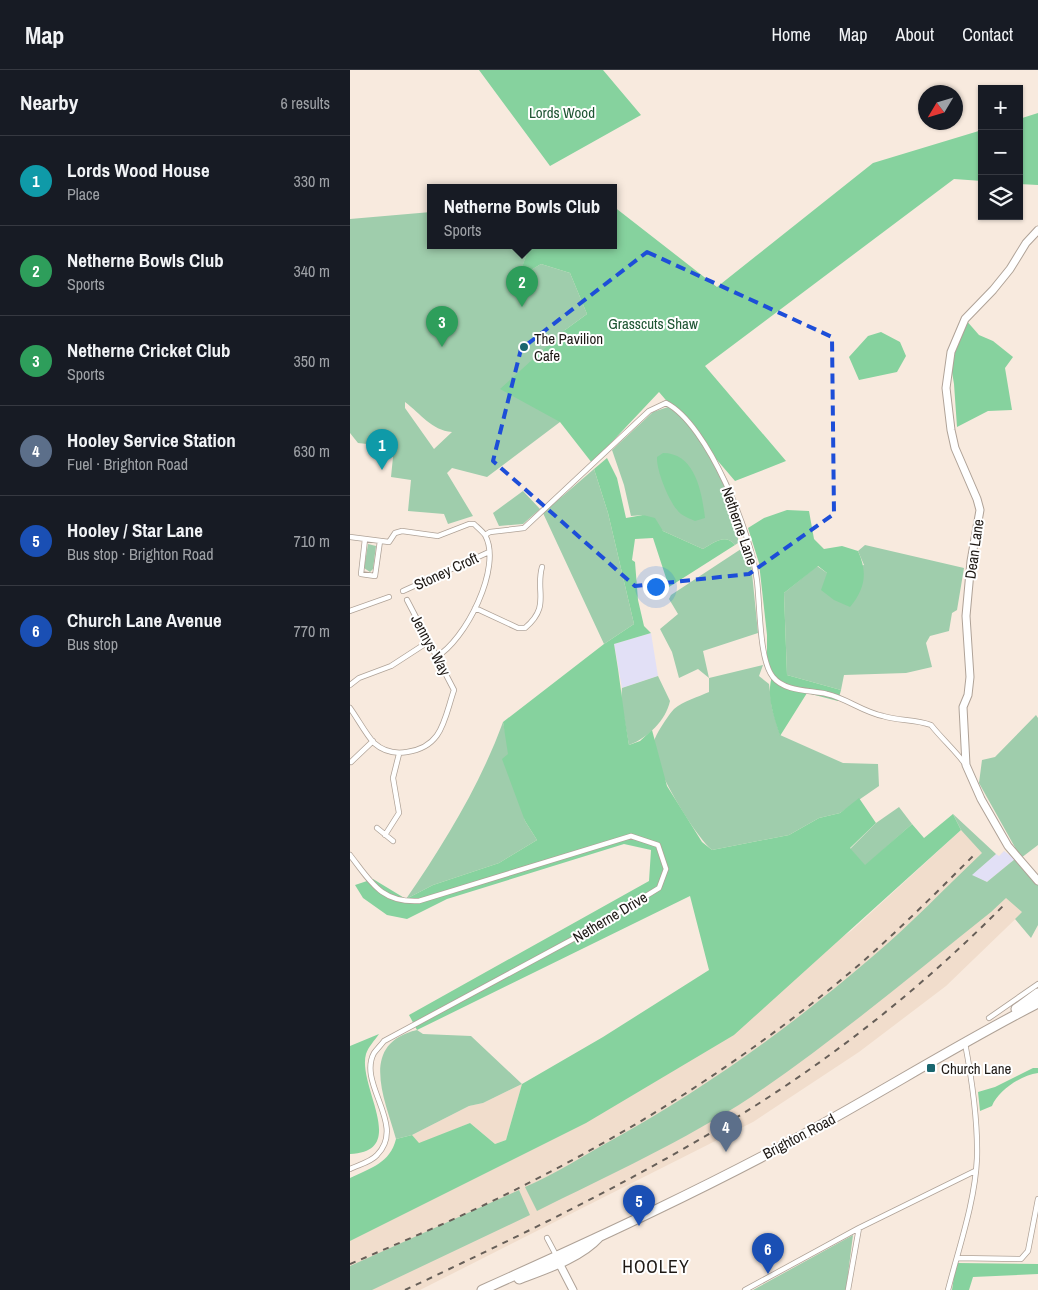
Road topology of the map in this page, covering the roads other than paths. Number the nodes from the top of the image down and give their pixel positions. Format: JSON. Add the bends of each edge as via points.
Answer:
{"nodes":[{"id":1,"x":1038,"y":230,"type":"edge"},
{"id":2,"x":485,"y":535,"type":"junction"},
{"id":3,"x":350,"y":537,"type":"edge"},
{"id":4,"x":365,"y":539,"type":"junction"},
{"id":5,"x":380,"y":541,"type":"junction"},
{"id":6,"x":489,"y":552,"type":"junction"},
{"id":7,"x":542,"y":567,"type":"dead end"},
{"id":8,"x":403,"y":591,"type":"dead end"},
{"id":9,"x":389,"y":597,"type":"dead end"},
{"id":10,"x":407,"y":600,"type":"dead end"},
{"id":11,"x":475,"y":608,"type":"junction"},
{"id":12,"x":350,"y":610,"type":"edge"},
{"id":13,"x":428,"y":642,"type":"junction"},
{"id":14,"x":436,"y":657,"type":"junction"},
{"id":15,"x":350,"y":685,"type":"edge"},
{"id":16,"x":350,"y":708,"type":"edge"},
{"id":17,"x":373,"y":742,"type":"junction"},
{"id":18,"x":399,"y":754,"type":"junction"},
{"id":19,"x":351,"y":762,"type":"edge"},
{"id":20,"x":966,"y":765,"type":"junction"},
{"id":21,"x":377,"y":828,"type":"dead end"},
{"id":22,"x":386,"y":835,"type":"junction"},
{"id":23,"x":393,"y":841,"type":"dead end"},
{"id":24,"x":350,"y":855,"type":"edge"},
{"id":25,"x":1038,"y":881,"type":"edge"},
{"id":26,"x":1038,"y":984,"type":"edge"},
{"id":27,"x":1038,"y":993,"type":"edge"},
{"id":28,"x":1038,"y":1003,"type":"edge"},
{"id":29,"x":991,"y":1022,"type":"junction"},
{"id":30,"x":964,"y":1042,"type":"junction"},
{"id":31,"x":350,"y":1169,"type":"edge"},
{"id":32,"x":975,"y":1171,"type":"junction"},
{"id":33,"x":1038,"y":1199,"type":"edge"},
{"id":34,"x":858,"y":1228,"type":"junction"},
{"id":35,"x":547,"y":1238,"type":"dead end"},
{"id":36,"x":957,"y":1258,"type":"junction"},
{"id":37,"x":557,"y":1259,"type":"junction"},
{"id":38,"x":484,"y":1289,"type":"edge"},
{"id":39,"x":573,"y":1290,"type":"edge"},
{"id":40,"x":745,"y":1290,"type":"edge"},
{"id":41,"x":848,"y":1290,"type":"edge"},
{"id":42,"x":948,"y":1290,"type":"edge"}],
"edges":[{"from":1,"to":20,"type":"street","name":"Dean Lane","via":[[1026,242],[1010,269],[966,319],[951,352],[946,388],[955,448],[980,510],[966,616],[970,677],[963,707]]},
{"from":2,"to":5,"type":"street","via":[[470,524],[438,536],[402,530],[389,542]]},
{"from":2,"to":6,"type":"street"},
{"from":2,"to":20,"type":"street","name":"Netherne Lane","via":[[524,528],[649,411],[666,404],[677,409],[699,434],[722,474],[747,542],[757,579],[762,641],[773,677],[784,685],[828,694],[882,716],[931,725]]},
{"from":3,"to":4,"type":"street"},
{"from":4,"to":5,"type":"street"},
{"from":4,"to":5,"type":"street","via":[[361,574],[375,576]]},
{"from":6,"to":8,"type":"street","name":"Stoney Croft"},
{"from":6,"to":11,"type":"street","via":[[485,585]]},
{"from":7,"to":11,"type":"street","via":[[542,602],[525,628],[518,628]]},
{"from":9,"to":12,"type":"street"},
{"from":10,"to":13,"type":"street","name":"Jennys Way"},
{"from":11,"to":14,"type":"street","via":[[458,636],[446,651]]},
{"from":13,"to":14,"type":"street","name":"Jennys Way"},
{"from":13,"to":15,"type":"street","via":[[391,666],[359,678]]},
{"from":14,"to":18,"type":"street","name":"Jennys Way","via":[[456,690],[441,730],[431,744]]},
{"from":16,"to":17,"type":"street"},
{"from":17,"to":18,"type":"street"},
{"from":17,"to":19,"type":"street"},
{"from":18,"to":22,"type":"street","via":[[393,778],[399,812]]},
{"from":20,"to":25,"type":"street","name":"Dean Lane","via":[[1008,846]]},
{"from":21,"to":22,"type":"street"},
{"from":22,"to":23,"type":"street"},
{"from":24,"to":31,"type":"street","name":"Netherne Drive","via":[[378,890],[405,902],[418,901],[631,836],[658,845],[666,869],[659,888],[600,925],[384,1041],[373,1054],[371,1074],[386,1120],[386,1143],[377,1156]]},
{"from":26,"to":29,"type":"street","name":"Brighton Road"},
{"from":27,"to":29,"type":"highway","name":"Brighton Road"},
{"from":28,"to":29,"type":"highway","name":"Brighton Road"},
{"from":29,"to":30,"type":"highway","name":"Brighton Road"},
{"from":30,"to":32,"type":"street","via":[[976,1135]]},
{"from":30,"to":37,"type":"highway","name":"Brighton Road","via":[[820,1126],[599,1237],[592,1245]]},
{"from":32,"to":34,"type":"street"},
{"from":32,"to":36,"type":"street"},
{"from":33,"to":36,"type":"street","via":[[1028,1251],[1021,1258]]},
{"from":34,"to":40,"type":"street"},
{"from":34,"to":41,"type":"street"},
{"from":35,"to":37,"type":"street"},
{"from":36,"to":42,"type":"street"},
{"from":37,"to":38,"type":"highway","name":"Brighton Road","via":[[508,1284]]},
{"from":37,"to":39,"type":"street"}]}
